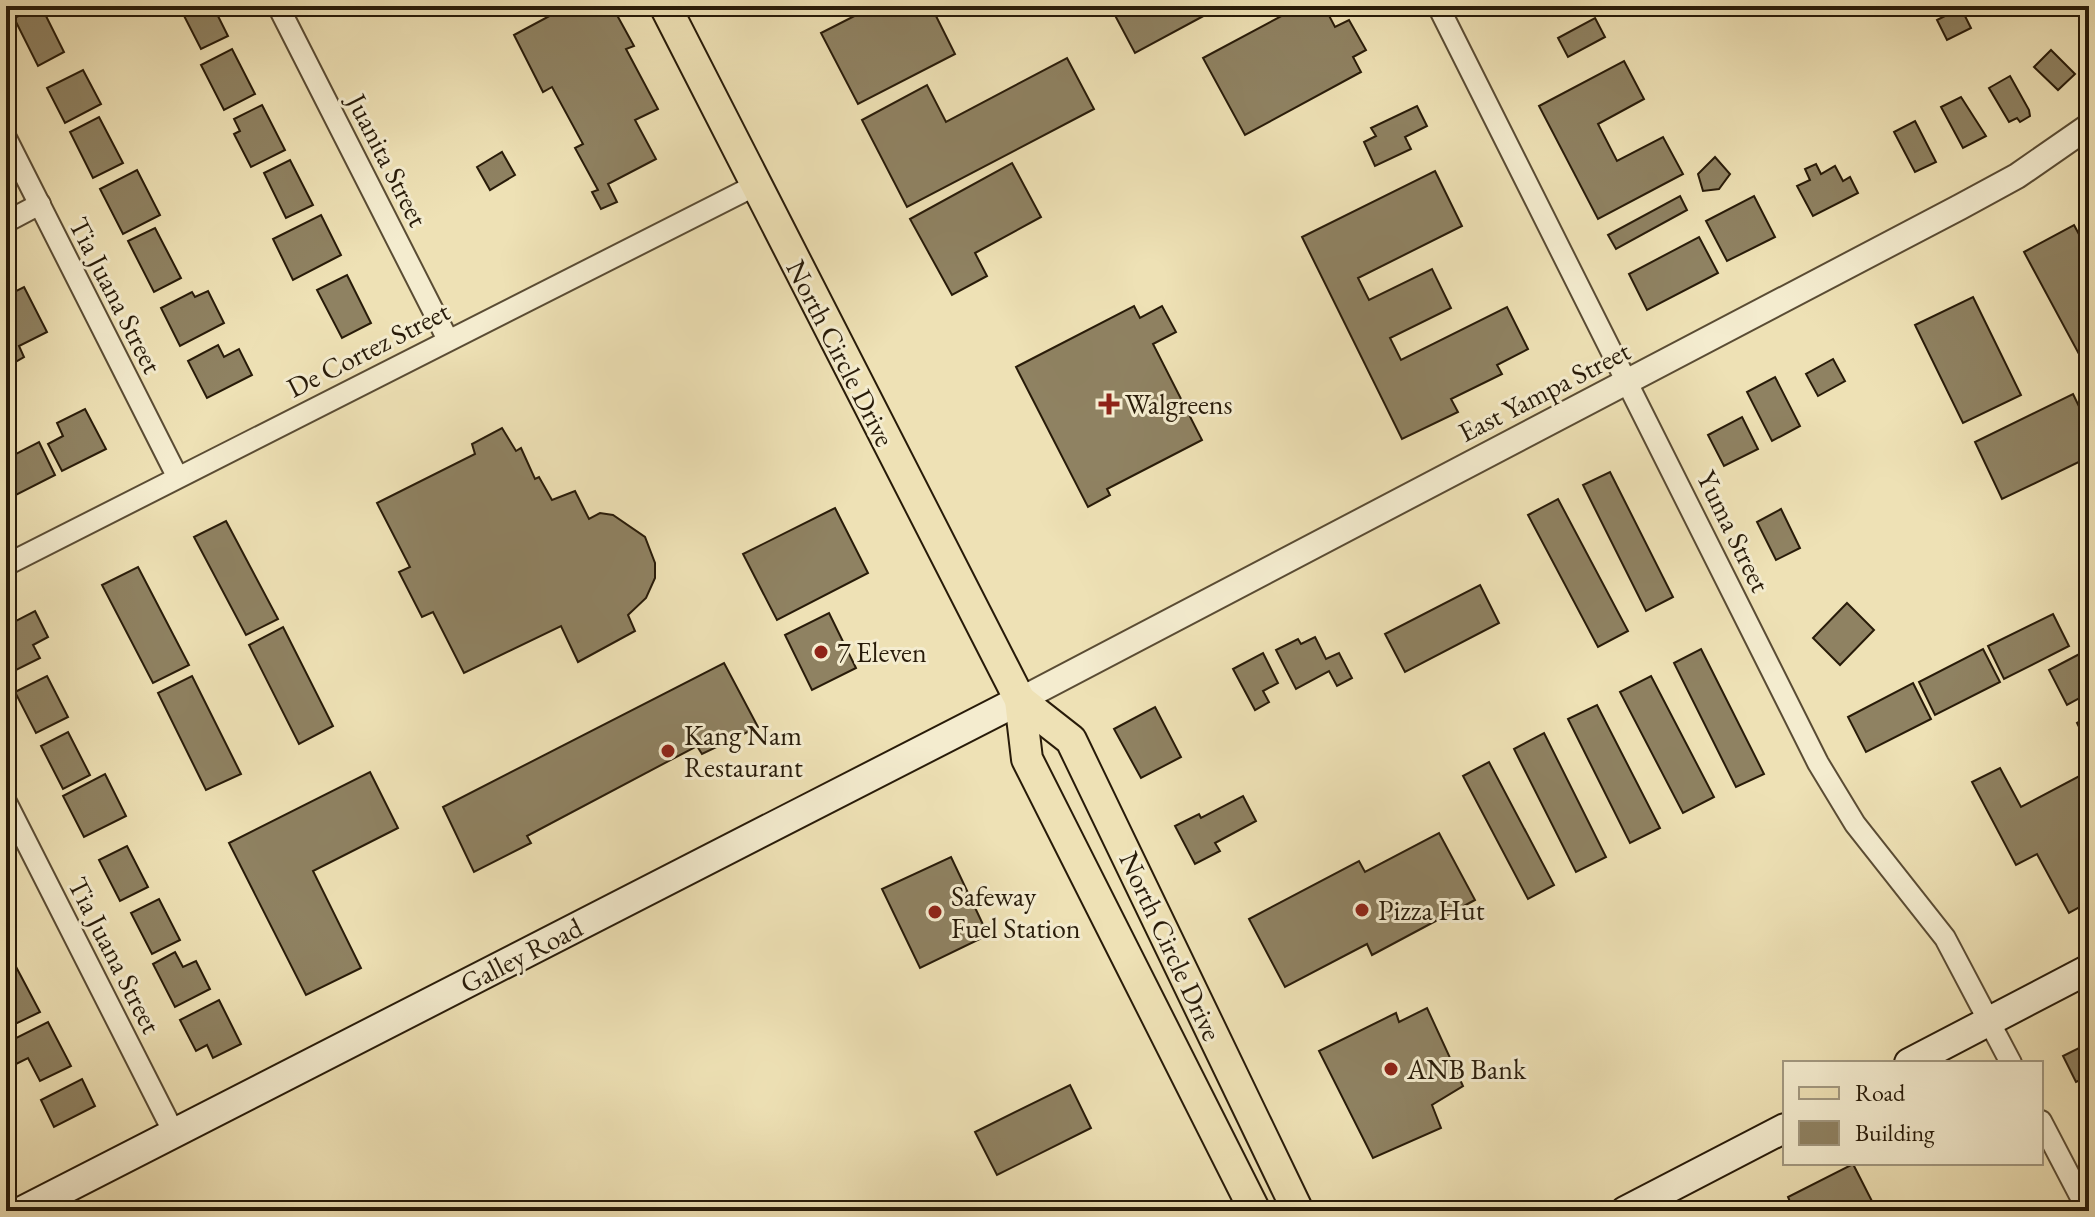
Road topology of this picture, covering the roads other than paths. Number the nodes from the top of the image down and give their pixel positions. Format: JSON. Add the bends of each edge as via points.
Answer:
{"nodes":[{"id":1,"x":278,"y":6,"type":"edge"},
{"id":2,"x":665,"y":6,"type":"edge"},
{"id":3,"x":1438,"y":6,"type":"edge"},
{"id":4,"x":2089,"y":126,"type":"edge"},
{"id":5,"x":6,"y":138,"type":"edge"},
{"id":6,"x":756,"y":185,"type":"junction"},
{"id":7,"x":40,"y":204,"type":"junction"},
{"id":8,"x":6,"y":222,"type":"edge"},
{"id":9,"x":448,"y":340,"type":"junction"},
{"id":10,"x":1629,"y":381,"type":"junction"},
{"id":11,"x":177,"y":476,"type":"junction"},
{"id":12,"x":6,"y":565,"type":"edge"},
{"id":13,"x":1020,"y":700,"type":"junction"},
{"id":14,"x":6,"y":802,"type":"edge"},
{"id":15,"x":2089,"y":969,"type":"edge"},
{"id":16,"x":1989,"y":1021,"type":"junction"},
{"id":17,"x":1913,"y":1061,"type":"edge"},
{"id":18,"x":2010,"y":1061,"type":"edge"},
{"id":19,"x":2043,"y":1125,"type":"edge"},
{"id":20,"x":1783,"y":1129,"type":"edge"},
{"id":21,"x":174,"y":1133,"type":"junction"},
{"id":22,"x":22,"y":1211,"type":"edge"},
{"id":23,"x":1255,"y":1211,"type":"edge"},
{"id":24,"x":1298,"y":1211,"type":"edge"},
{"id":25,"x":1625,"y":1211,"type":"edge"},
{"id":26,"x":2088,"y":1211,"type":"edge"}],
"edges":[{"from":1,"to":9,"type":"street","name":"Juanita Street"},
{"from":2,"to":6,"type":"main road","name":"North Circle Drive"},
{"from":3,"to":10,"type":"street","name":"Yuma Street"},
{"from":4,"to":10,"type":"street","name":"East Yampa Street","via":[[2017,176]]},
{"from":5,"to":7,"type":"street","name":"Tia Juana Street"},
{"from":6,"to":9,"type":"street","name":"De Cortez Street"},
{"from":6,"to":13,"type":"main road","name":"North Circle Drive"},
{"from":7,"to":8,"type":"street"},
{"from":7,"to":11,"type":"street","name":"Tia Juana Street"},
{"from":9,"to":11,"type":"street","name":"De Cortez Street"},
{"from":10,"to":13,"type":"street","name":"East Yampa Street"},
{"from":10,"to":16,"type":"street","name":"Yuma Street","via":[[1834,794],[1945,938]]},
{"from":11,"to":12,"type":"street","name":"De Cortez Street"},
{"from":13,"to":21,"type":"main road","name":"Galley Road"},
{"from":13,"to":23,"type":"main road","name":"North Circle Drive","via":[[1027,759]]},
{"from":13,"to":24,"type":"main road","name":"North Circle Drive","via":[[1071,740]]},
{"from":14,"to":21,"type":"street","name":"Tia Juana Street"},
{"from":15,"to":16,"type":"main road"},
{"from":16,"to":17,"type":"main road"},
{"from":16,"to":18,"type":"street","name":"Yuma Street"},
{"from":19,"to":26,"type":"street"},
{"from":20,"to":25,"type":"main road"},
{"from":21,"to":22,"type":"main road","name":"Galley Road"}]}
